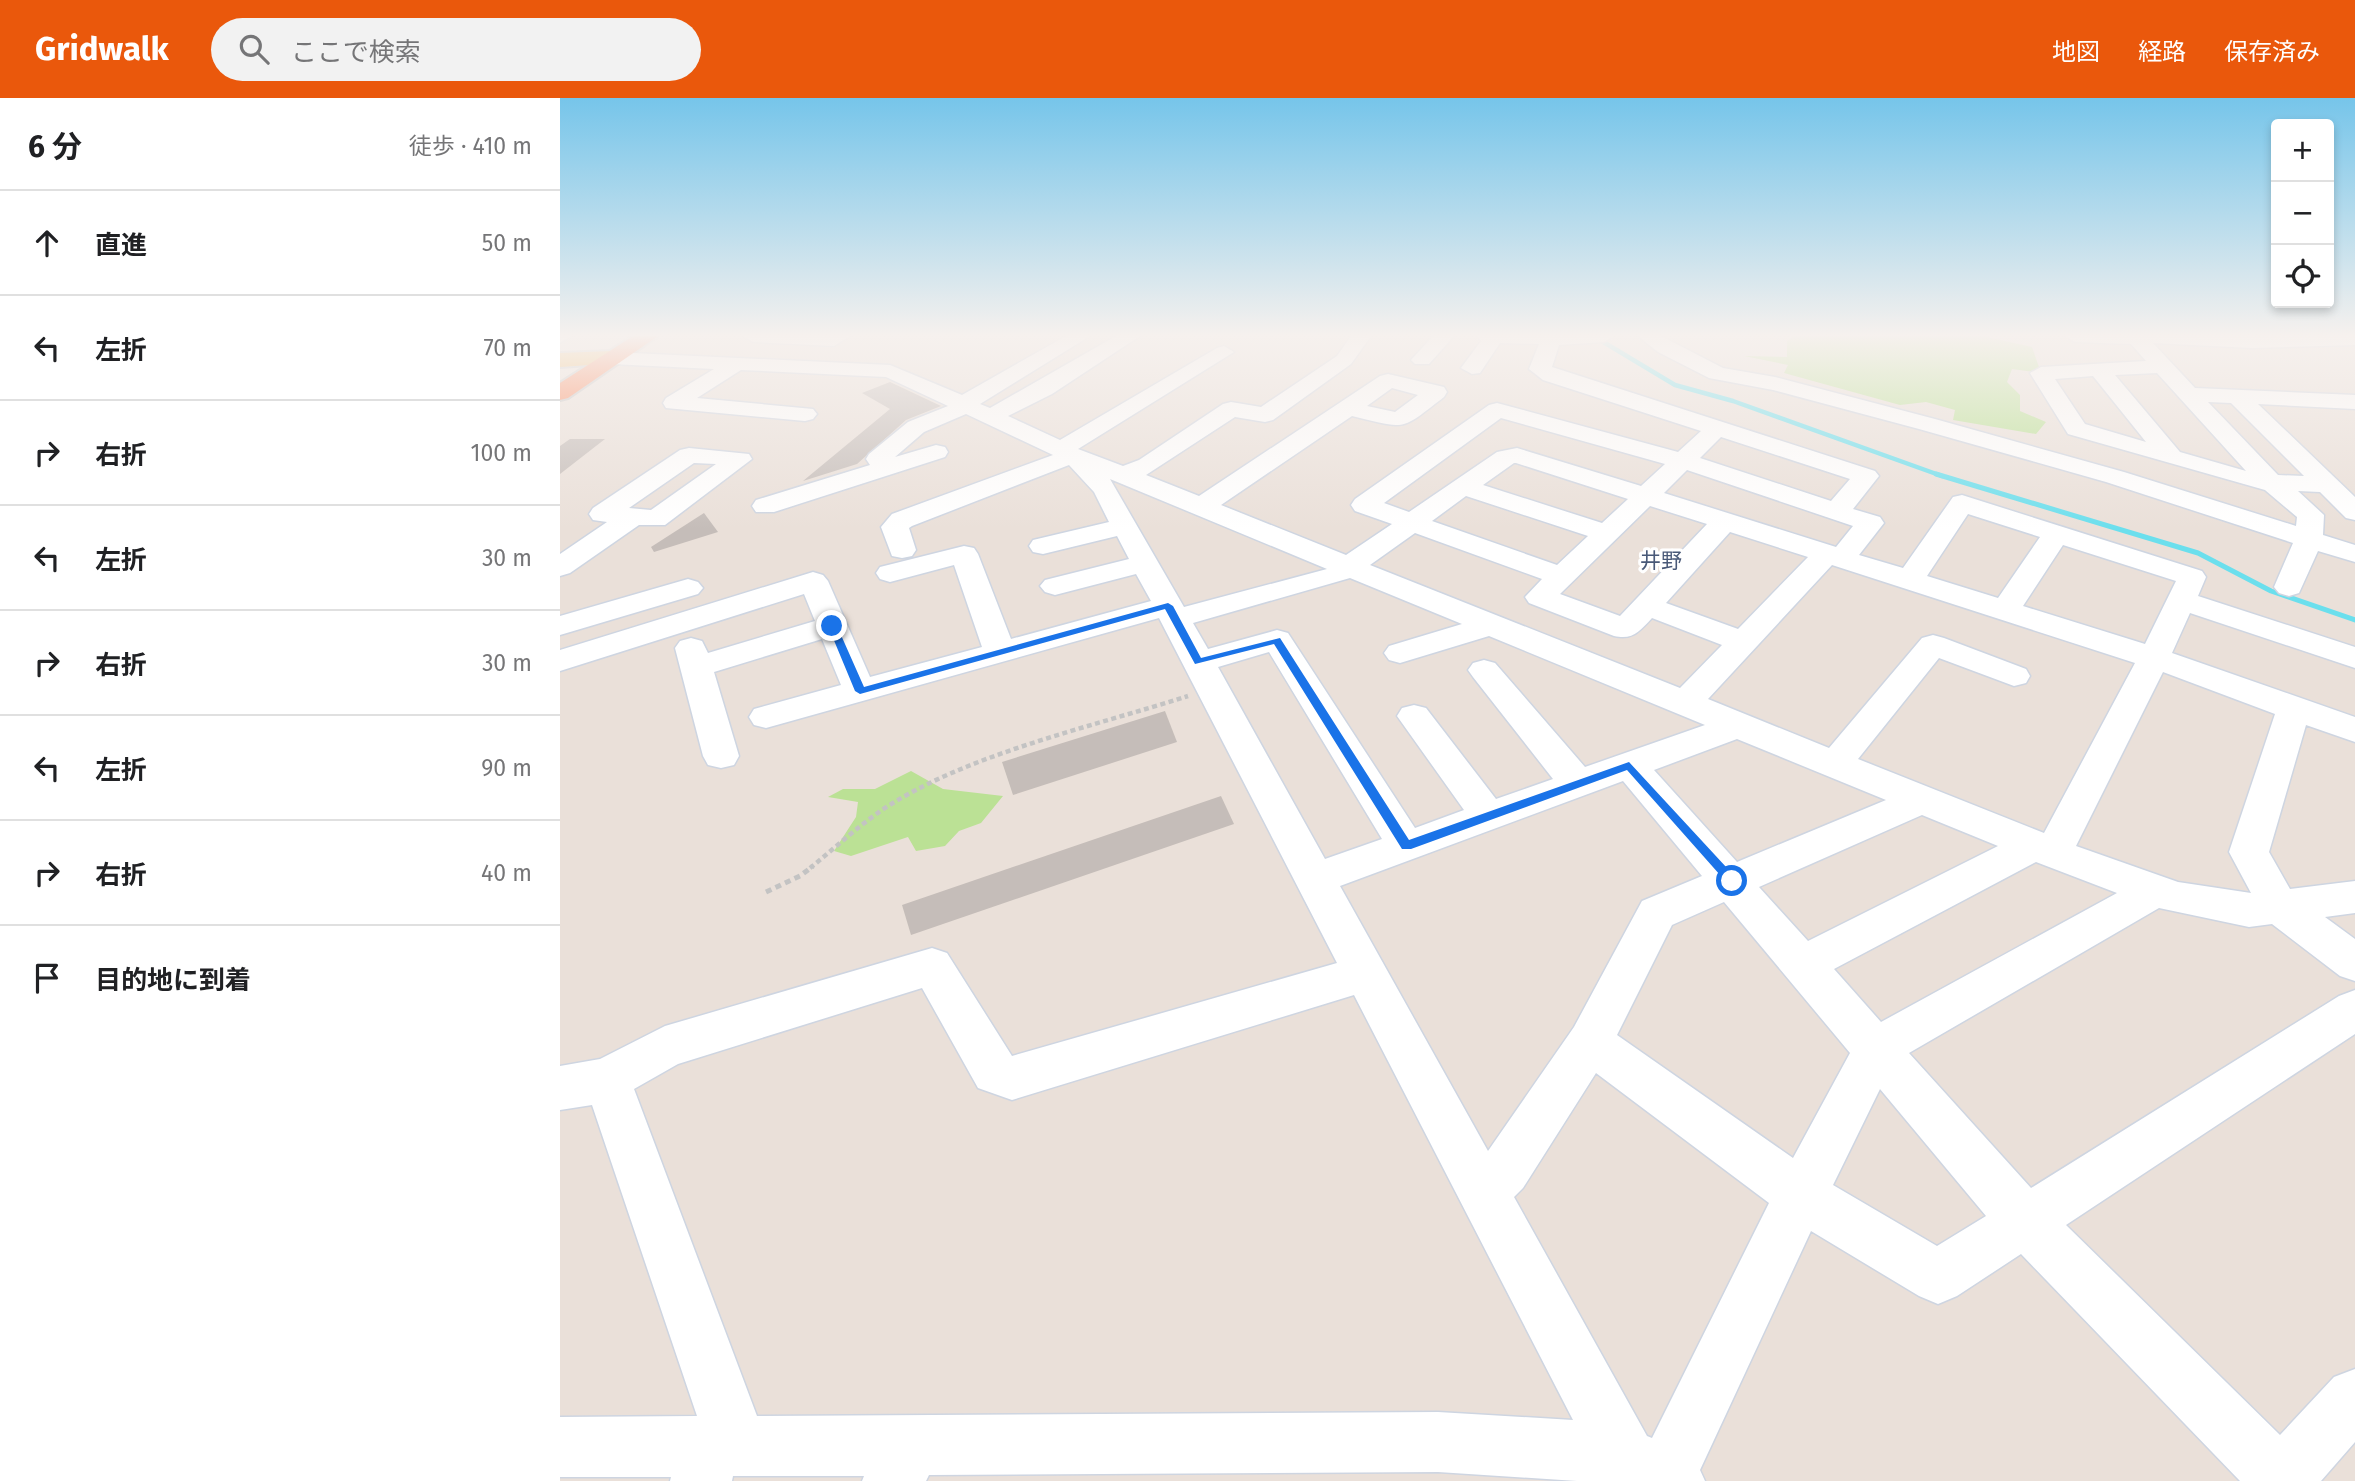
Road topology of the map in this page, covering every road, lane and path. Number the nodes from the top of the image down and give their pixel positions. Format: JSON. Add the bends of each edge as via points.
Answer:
{"nodes":[{"id":1,"x":678,"y":401,"type":"edge"},
{"id":2,"x":768,"y":401,"type":"edge"},
{"id":3,"x":955,"y":401,"type":"edge"},
{"id":4,"x":985,"y":401,"type":"edge"},
{"id":5,"x":1003,"y":401,"type":"edge"},
{"id":6,"x":1128,"y":401,"type":"edge"},
{"id":7,"x":1286,"y":401,"type":"edge"},
{"id":8,"x":1637,"y":401,"type":"edge"},
{"id":9,"x":1838,"y":401,"type":"edge"},
{"id":10,"x":2058,"y":401,"type":"edge"},
{"id":11,"x":2124,"y":401,"type":"edge"},
{"id":12,"x":2195,"y":401,"type":"edge"},
{"id":13,"x":2242,"y":401,"type":"edge"},
{"id":14,"x":2326,"y":401,"type":"edge"},
{"id":15,"x":2355,"y":402,"type":"edge"},
{"id":16,"x":1348,"y":408,"type":"dead end"},
{"id":17,"x":973,"y":409,"type":"junction"},
{"id":18,"x":754,"y":410,"type":"junction"},
{"id":19,"x":805,"y":414,"type":"dead end"},
{"id":20,"x":1718,"y":427,"type":"junction"},
{"id":21,"x":1059,"y":443,"type":"junction"},
{"id":22,"x":936,"y":452,"type":"dead end"},
{"id":23,"x":2171,"y":457,"type":"junction"},
{"id":24,"x":1684,"y":461,"type":"junction"},
{"id":25,"x":887,"y":468,"type":"junction"},
{"id":26,"x":1124,"y":475,"type":"junction"},
{"id":27,"x":2272,"y":483,"type":"junction"},
{"id":28,"x":2326,"y":485,"type":"junction"},
{"id":29,"x":1463,"y":487,"type":"junction"},
{"id":30,"x":1649,"y":495,"type":"junction"},
{"id":31,"x":765,"y":506,"type":"dead end"},
{"id":32,"x":1201,"y":507,"type":"junction"},
{"id":33,"x":1837,"y":511,"type":"junction"},
{"id":34,"x":2355,"y":512,"type":"edge"},
{"id":35,"x":634,"y":516,"type":"dead end"},
{"id":36,"x":1726,"y":520,"type":"junction"},
{"id":37,"x":1411,"y":523,"type":"junction"},
{"id":38,"x":1125,"y":526,"type":"junction"},
{"id":39,"x":2057,"y":533,"type":"junction"},
{"id":40,"x":1608,"y":534,"type":"junction"},
{"id":41,"x":2309,"y":539,"type":"junction"},
{"id":42,"x":1043,"y":546,"type":"dead end"},
{"id":43,"x":2355,"y":554,"type":"edge"},
{"id":44,"x":1835,"y":555,"type":"junction"},
{"id":45,"x":1145,"y":563,"type":"junction"},
{"id":46,"x":1349,"y":566,"type":"junction"},
{"id":47,"x":560,"y":567,"type":"edge"},
{"id":48,"x":1562,"y":577,"type":"junction"},
{"id":49,"x":1910,"y":579,"type":"junction"},
{"id":50,"x":1055,"y":586,"type":"dead end"},
{"id":51,"x":2289,"y":587,"type":"dead end"},
{"id":52,"x":688,"y":588,"type":"dead end"},
{"id":53,"x":2181,"y":600,"type":"junction"},
{"id":54,"x":1647,"y":606,"type":"junction"},
{"id":55,"x":2005,"y":610,"type":"junction"},
{"id":56,"x":1172,"y":612,"type":"junction"},
{"id":57,"x":1493,"y":625,"type":"junction"},
{"id":58,"x":560,"y":626,"type":"edge"},
{"id":59,"x":832,"y":626,"type":"junction"},
{"id":60,"x":1743,"y":642,"type":"junction"},
{"id":61,"x":1000,"y":652,"type":"junction"},
{"id":62,"x":1400,"y":653,"type":"dead end"},
{"id":63,"x":2154,"y":658,"type":"junction"},
{"id":64,"x":2355,"y":658,"type":"edge"},
{"id":65,"x":560,"y":661,"type":"edge"},
{"id":66,"x":1484,"y":670,"type":"dead end"},
{"id":67,"x":1205,"y":675,"type":"junction"},
{"id":68,"x":2014,"y":676,"type":"dead end"},
{"id":69,"x":860,"y":691,"type":"junction"},
{"id":70,"x":1685,"y":703,"type":"junction"},
{"id":71,"x":2294,"y":708,"type":"junction"},
{"id":72,"x":1414,"y":716,"type":"dead end"},
{"id":73,"x":766,"y":717,"type":"dead end"},
{"id":74,"x":1740,"y":725,"type":"junction"},
{"id":75,"x":2355,"y":730,"type":"edge"},
{"id":76,"x":721,"y":756,"type":"dead end"},
{"id":77,"x":1835,"y":764,"type":"junction"},
{"id":78,"x":1629,"y":765,"type":"junction"},
{"id":79,"x":1578,"y":784,"type":"junction"},
{"id":80,"x":1922,"y":800,"type":"junction"},
{"id":81,"x":1488,"y":816,"type":"junction"},
{"id":82,"x":1406,"y":846,"type":"junction"},
{"id":83,"x":2044,"y":849,"type":"junction"},
{"id":84,"x":1315,"y":879,"type":"junction"},
{"id":85,"x":1732,"y":881,"type":"junction"},
{"id":86,"x":2155,"y":891,"type":"junction"},
{"id":87,"x":766,"y":892,"type":"dead end"},
{"id":88,"x":2355,"y":897,"type":"edge"},
{"id":89,"x":2279,"y":906,"type":"junction"},
{"id":90,"x":2355,"y":963,"type":"edge"},
{"id":91,"x":1804,"y":964,"type":"junction"},
{"id":92,"x":1366,"y":973,"type":"junction"},
{"id":93,"x":2355,"y":1010,"type":"edge"},
{"id":94,"x":1590,"y":1042,"type":"junction"},
{"id":95,"x":1877,"y":1048,"type":"junction"},
{"id":96,"x":583,"y":1084,"type":"edge"},
{"id":97,"x":1483,"y":1191,"type":"junction"},
{"id":98,"x":1801,"y":1195,"type":"junction"},
{"id":99,"x":2025,"y":1221,"type":"junction"},
{"id":100,"x":2355,"y":1398,"type":"edge"},
{"id":101,"x":560,"y":1447,"type":"edge"},
{"id":102,"x":716,"y":1456,"type":"edge"},
{"id":103,"x":902,"y":1462,"type":"edge"},
{"id":104,"x":1651,"y":1474,"type":"edge"},
{"id":105,"x":2282,"y":1480,"type":"edge"}],
"edges":[{"from":1,"to":18,"type":"street","via":[[674,403]]},
{"from":2,"to":18,"type":"street"},
{"from":3,"to":17,"type":"street"},
{"from":4,"to":17,"type":"street"},
{"from":5,"to":17,"type":"street"},
{"from":6,"to":21,"type":"street"},
{"from":7,"to":26,"type":"street","via":[[1265,415],[1231,409],[1148,465]]},
{"from":8,"to":20,"type":"street"},
{"from":9,"to":41,"type":"street","via":[[2115,477]]},
{"from":10,"to":23,"type":"street","via":[[2076,429]]},
{"from":11,"to":23,"type":"street"},
{"from":12,"to":27,"type":"street"},
{"from":13,"to":28,"type":"street"},
{"from":14,"to":15,"type":"street"},
{"from":16,"to":32,"type":"street"},
{"from":17,"to":21,"type":"street"},
{"from":17,"to":25,"type":"street","via":[[916,427],[878,458]]},
{"from":18,"to":19,"type":"street"},
{"from":20,"to":24,"type":"street"},
{"from":20,"to":33,"type":"street","via":[[1866,476]]},
{"from":21,"to":26,"type":"street"},
{"from":21,"to":38,"type":"street","via":[[1087,466]]},
{"from":21,"to":61,"type":"street","via":[[895,527],[896,562],[964,554]]},
{"from":22,"to":25,"type":"street"},
{"from":23,"to":27,"type":"street"},
{"from":24,"to":30,"type":"street"},
{"from":24,"to":33,"type":"street"},
{"from":24,"to":37,"type":"street","via":[[1497,410],[1364,505]]},
{"from":25,"to":31,"type":"street"},
{"from":26,"to":32,"type":"street"},
{"from":27,"to":28,"type":"street"},
{"from":27,"to":41,"type":"street","via":[[2311,515]]},
{"from":28,"to":34,"type":"street"},
{"from":29,"to":30,"type":"street","via":[[1506,457],[1517,455]]},
{"from":29,"to":37,"type":"street"},
{"from":29,"to":40,"type":"street"},
{"from":30,"to":36,"type":"street"},
{"from":30,"to":40,"type":"street"},
{"from":32,"to":46,"type":"street"},
{"from":33,"to":44,"type":"street","via":[[1870,523]]},
{"from":35,"to":47,"type":"street"},
{"from":36,"to":44,"type":"street"},
{"from":36,"to":54,"type":"street"},
{"from":37,"to":46,"type":"street"},
{"from":37,"to":48,"type":"street"},
{"from":38,"to":42,"type":"street"},
{"from":38,"to":45,"type":"street"},
{"from":39,"to":49,"type":"street","via":[[1962,503]]},
{"from":39,"to":53,"type":"street","via":[[2192,577]]},
{"from":39,"to":55,"type":"street"},
{"from":40,"to":48,"type":"street"},
{"from":41,"to":43,"type":"street"},
{"from":41,"to":51,"type":"street"},
{"from":44,"to":49,"type":"street"},
{"from":44,"to":60,"type":"street"},
{"from":45,"to":50,"type":"street"},
{"from":45,"to":56,"type":"street"},
{"from":46,"to":56,"type":"street","via":[[1335,576]]},
{"from":46,"to":57,"type":"street"},
{"from":48,"to":54,"type":"street","via":[[1540,597],[1625,629]]},
{"from":49,"to":55,"type":"street"},
{"from":52,"to":58,"type":"street","via":[[633,590]]},
{"from":53,"to":63,"type":"street"},
{"from":53,"to":64,"type":"street"},
{"from":54,"to":60,"type":"street"},
{"from":55,"to":63,"type":"street"},
{"from":56,"to":61,"type":"street"},
{"from":56,"to":67,"type":"street"},
{"from":57,"to":62,"type":"street"},
{"from":57,"to":70,"type":"street"},
{"from":59,"to":65,"type":"street","via":[[813,581]]},
{"from":59,"to":69,"type":"street"},
{"from":59,"to":76,"type":"street","via":[[694,657]]},
{"from":60,"to":70,"type":"street"},
{"from":61,"to":69,"type":"street"},
{"from":63,"to":71,"type":"street"},
{"from":63,"to":83,"type":"street"},
{"from":66,"to":79,"type":"street"},
{"from":67,"to":82,"type":"street","via":[[1277,640]]},
{"from":67,"to":84,"type":"street"},
{"from":67,"to":87,"type":"path","via":[[936,782],[882,810],[800,876]]},
{"from":68,"to":77,"type":"street","via":[[1933,645]]},
{"from":69,"to":73,"type":"street"},
{"from":70,"to":74,"type":"street"},
{"from":71,"to":75,"type":"street"},
{"from":71,"to":89,"type":"street","via":[[2249,852]]},
{"from":72,"to":81,"type":"street"},
{"from":74,"to":77,"type":"street"},
{"from":74,"to":78,"type":"street"},
{"from":77,"to":80,"type":"street"},
{"from":78,"to":79,"type":"street"},
{"from":78,"to":85,"type":"street"},
{"from":79,"to":81,"type":"street"},
{"from":80,"to":83,"type":"street"},
{"from":80,"to":85,"type":"street"},
{"from":81,"to":82,"type":"street"},
{"from":82,"to":84,"type":"street"},
{"from":83,"to":86,"type":"street"},
{"from":83,"to":91,"type":"street"},
{"from":84,"to":92,"type":"street"},
{"from":85,"to":91,"type":"street"},
{"from":85,"to":94,"type":"street","via":[[1657,913]]},
{"from":86,"to":89,"type":"street","via":[[2249,911]]},
{"from":86,"to":95,"type":"street"},
{"from":88,"to":89,"type":"street"},
{"from":89,"to":90,"type":"street"},
{"from":91,"to":95,"type":"street"},
{"from":92,"to":96,"type":"street","via":[[1012,1079],[995,1073],[932,966],[665,1047]]},
{"from":92,"to":97,"type":"street"},
{"from":93,"to":99,"type":"street"},
{"from":94,"to":97,"type":"street","via":[[1505,1170]]},
{"from":94,"to":98,"type":"street"},
{"from":95,"to":98,"type":"street"},
{"from":95,"to":99,"type":"street"},
{"from":96,"to":102,"type":"street"},
{"from":97,"to":104,"type":"street"},
{"from":98,"to":99,"type":"street","via":[[1938,1277]]},
{"from":98,"to":104,"type":"street"},
{"from":99,"to":105,"type":"street"},
{"from":100,"to":105,"type":"street"},
{"from":101,"to":102,"type":"street"},
{"from":102,"to":103,"type":"street"},
{"from":103,"to":104,"type":"street","via":[[1438,1442],[1553,1447]]}]}
